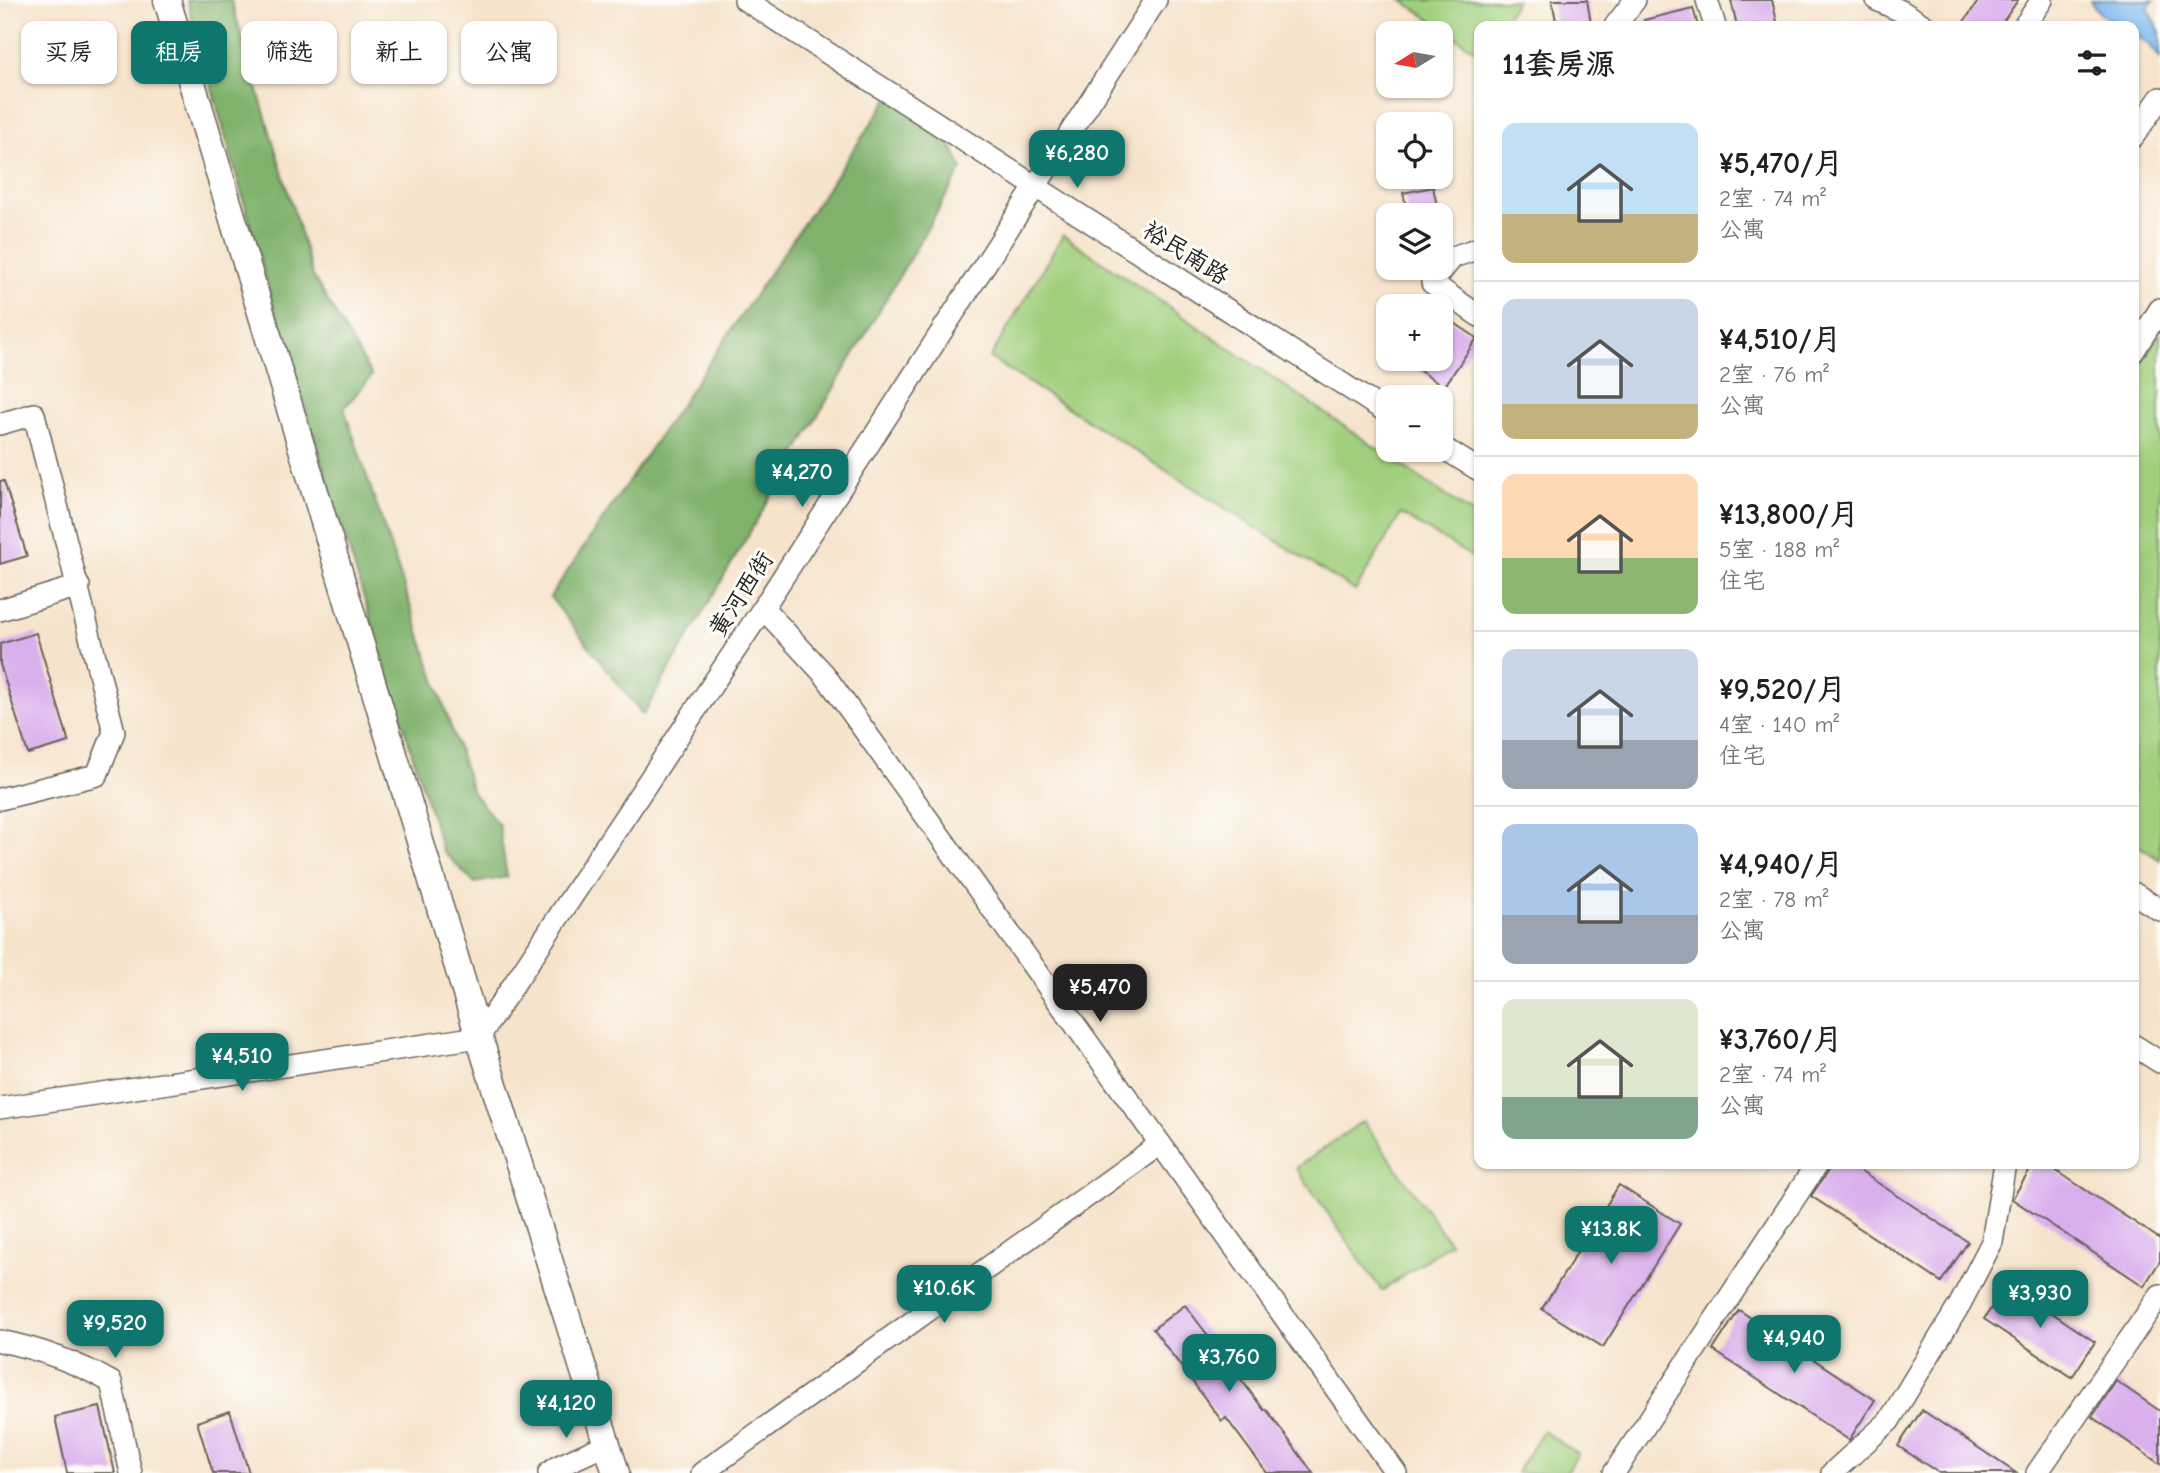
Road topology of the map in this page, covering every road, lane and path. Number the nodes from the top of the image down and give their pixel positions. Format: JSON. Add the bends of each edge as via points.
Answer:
{"nodes":[{"id":1,"x":167,"y":0,"type":"edge"},
{"id":2,"x":745,"y":0,"type":"edge"},
{"id":3,"x":1156,"y":0,"type":"edge"},
{"id":4,"x":1635,"y":0,"type":"edge"},
{"id":5,"x":1707,"y":0,"type":"edge"},
{"id":6,"x":1877,"y":0,"type":"edge"},
{"id":7,"x":2042,"y":0,"type":"edge"},
{"id":8,"x":1903,"y":13,"type":"edge"},
{"id":9,"x":1619,"y":21,"type":"edge"},
{"id":10,"x":1713,"y":21,"type":"edge"},
{"id":11,"x":2027,"y":21,"type":"edge"},
{"id":12,"x":2160,"y":98,"type":"edge"},
{"id":13,"x":2139,"y":128,"type":"edge"},
{"id":14,"x":1035,"y":188,"type":"junction"},
{"id":15,"x":1474,"y":250,"type":"edge"},
{"id":16,"x":2160,"y":309,"type":"edge"},
{"id":17,"x":1474,"y":312,"type":"edge"},
{"id":18,"x":2139,"y":342,"type":"edge"},
{"id":19,"x":1376,"y":404,"type":"edge"},
{"id":20,"x":0,"y":424,"type":"edge"},
{"id":21,"x":1453,"y":454,"type":"edge"},
{"id":22,"x":1474,"y":467,"type":"edge"},
{"id":23,"x":79,"y":586,"type":"junction"},
{"id":24,"x":763,"y":608,"type":"junction"},
{"id":25,"x":0,"y":610,"type":"edge"},
{"id":26,"x":0,"y":799,"type":"edge"},
{"id":27,"x":2139,"y":897,"type":"edge"},
{"id":28,"x":2160,"y":911,"type":"edge"},
{"id":29,"x":479,"y":1037,"type":"junction"},
{"id":30,"x":2139,"y":1049,"type":"edge"},
{"id":31,"x":2160,"y":1062,"type":"edge"},
{"id":32,"x":0,"y":1108,"type":"edge"},
{"id":33,"x":1160,"y":1144,"type":"junction"},
{"id":34,"x":1814,"y":1169,"type":"edge"},
{"id":35,"x":2004,"y":1169,"type":"edge"},
{"id":36,"x":2160,"y":1295,"type":"edge"},
{"id":37,"x":0,"y":1341,"type":"edge"},
{"id":38,"x":607,"y":1444,"type":"junction"},
{"id":39,"x":131,"y":1473,"type":"edge"},
{"id":40,"x":549,"y":1473,"type":"edge"},
{"id":41,"x":616,"y":1473,"type":"edge"},
{"id":42,"x":702,"y":1473,"type":"edge"},
{"id":43,"x":1396,"y":1473,"type":"edge"},
{"id":44,"x":1614,"y":1473,"type":"edge"},
{"id":45,"x":1832,"y":1473,"type":"edge"},
{"id":46,"x":2037,"y":1473,"type":"edge"}],
"edges":[{"from":1,"to":29,"type":"main road"},
{"from":2,"to":14,"type":"street","name":"裕民南路"},
{"from":3,"to":14,"type":"street","name":"黄河西街"},
{"from":4,"to":9,"type":"street"},
{"from":5,"to":10,"type":"street"},
{"from":6,"to":8,"type":"street"},
{"from":7,"to":11,"type":"street"},
{"from":12,"to":13,"type":"street"},
{"from":14,"to":19,"type":"street","name":"裕民南路"},
{"from":14,"to":24,"type":"street","name":"黄河西街"},
{"from":15,"to":17,"type":"street","via":[[1453,257],[1432,283]]},
{"from":16,"to":18,"type":"street"},
{"from":20,"to":23,"type":"street","via":[[34,414]]},
{"from":21,"to":22,"type":"street"},
{"from":23,"to":25,"type":"street"},
{"from":23,"to":26,"type":"street","via":[[114,732],[97,775]]},
{"from":24,"to":29,"type":"street","name":"黄河西街"},
{"from":24,"to":33,"type":"street","via":[[824,674]]},
{"from":27,"to":28,"type":"street"},
{"from":29,"to":32,"type":"street"},
{"from":29,"to":38,"type":"main road"},
{"from":30,"to":31,"type":"street"},
{"from":33,"to":42,"type":"street"},
{"from":33,"to":43,"type":"street"},
{"from":34,"to":44,"type":"street"},
{"from":35,"to":45,"type":"street","via":[[1992,1242],[1960,1304],[1889,1421]]},
{"from":36,"to":46,"type":"street"},
{"from":37,"to":39,"type":"street","via":[[82,1365],[111,1382]]},
{"from":38,"to":40,"type":"street"},
{"from":38,"to":41,"type":"main road"}]}
